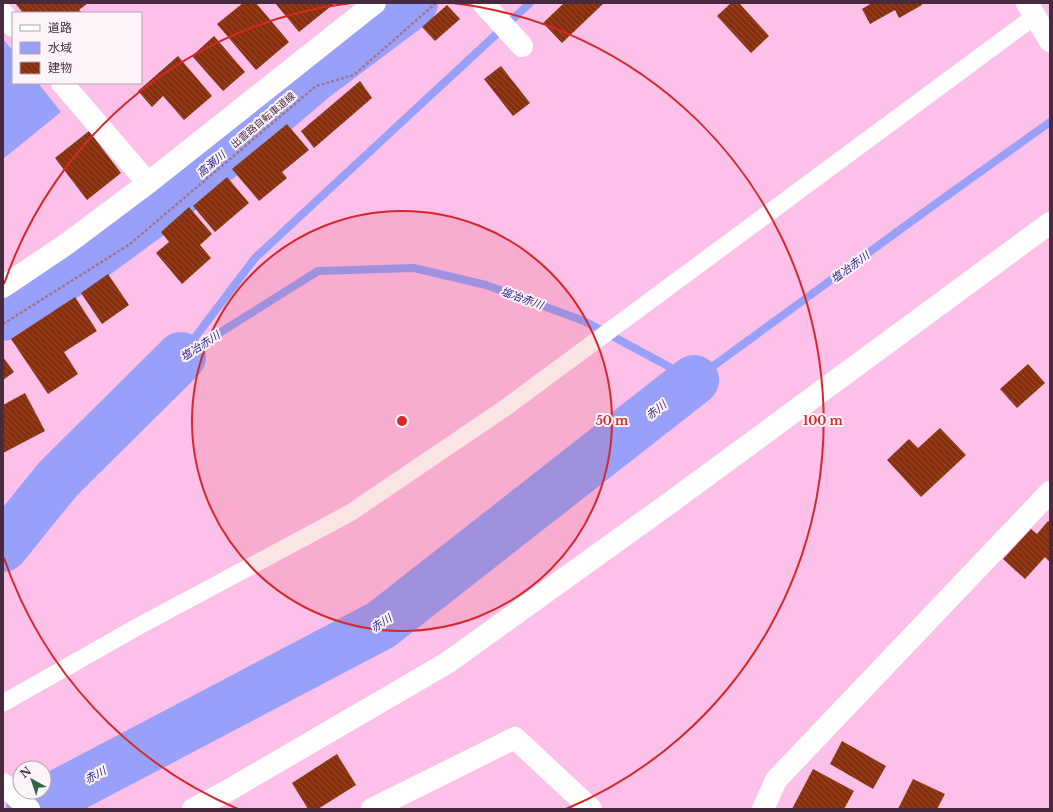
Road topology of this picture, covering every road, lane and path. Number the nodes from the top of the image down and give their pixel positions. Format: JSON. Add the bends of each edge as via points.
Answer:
{"nodes":[{"id":1,"x":375,"y":3,"type":"edge"},
{"id":2,"x":436,"y":3,"type":"edge"},
{"id":3,"x":484,"y":3,"type":"edge"},
{"id":4,"x":1037,"y":8,"type":"edge"},
{"id":5,"x":3,"y":14,"type":"edge"},
{"id":6,"x":12,"y":25,"type":"edge"},
{"id":7,"x":1050,"y":41,"type":"edge"},
{"id":8,"x":522,"y":46,"type":"dead end"},
{"id":9,"x":63,"y":84,"type":"edge"},
{"id":10,"x":148,"y":184,"type":"junction"},
{"id":11,"x":1050,"y":223,"type":"edge"},
{"id":12,"x":3,"y":287,"type":"edge"},
{"id":13,"x":3,"y":324,"type":"edge"},
{"id":14,"x":1050,"y":492,"type":"edge"},
{"id":15,"x":3,"y":703,"type":"edge"},
{"id":16,"x":3,"y":784,"type":"edge"},
{"id":17,"x":29,"y":809,"type":"edge"},
{"id":18,"x":193,"y":809,"type":"edge"},
{"id":19,"x":372,"y":809,"type":"edge"},
{"id":20,"x":591,"y":809,"type":"edge"},
{"id":21,"x":763,"y":809,"type":"edge"}],
"edges":[{"from":1,"to":10,"type":"street"},
{"from":2,"to":13,"type":"path","name":"出雲路自転車道線","via":[[354,75],[316,86],[130,244]]},
{"from":3,"to":8,"type":"street"},
{"from":4,"to":7,"type":"street"},
{"from":4,"to":15,"type":"lane","via":[[505,408],[350,513],[139,626]]},
{"from":5,"to":6,"type":"street"},
{"from":9,"to":10,"type":"street"},
{"from":10,"to":12,"type":"street"},
{"from":11,"to":18,"type":"street","via":[[447,663]]},
{"from":14,"to":21,"type":"street","via":[[776,780]]},
{"from":16,"to":17,"type":"street"},
{"from":19,"to":20,"type":"street","via":[[515,738]]}]}
